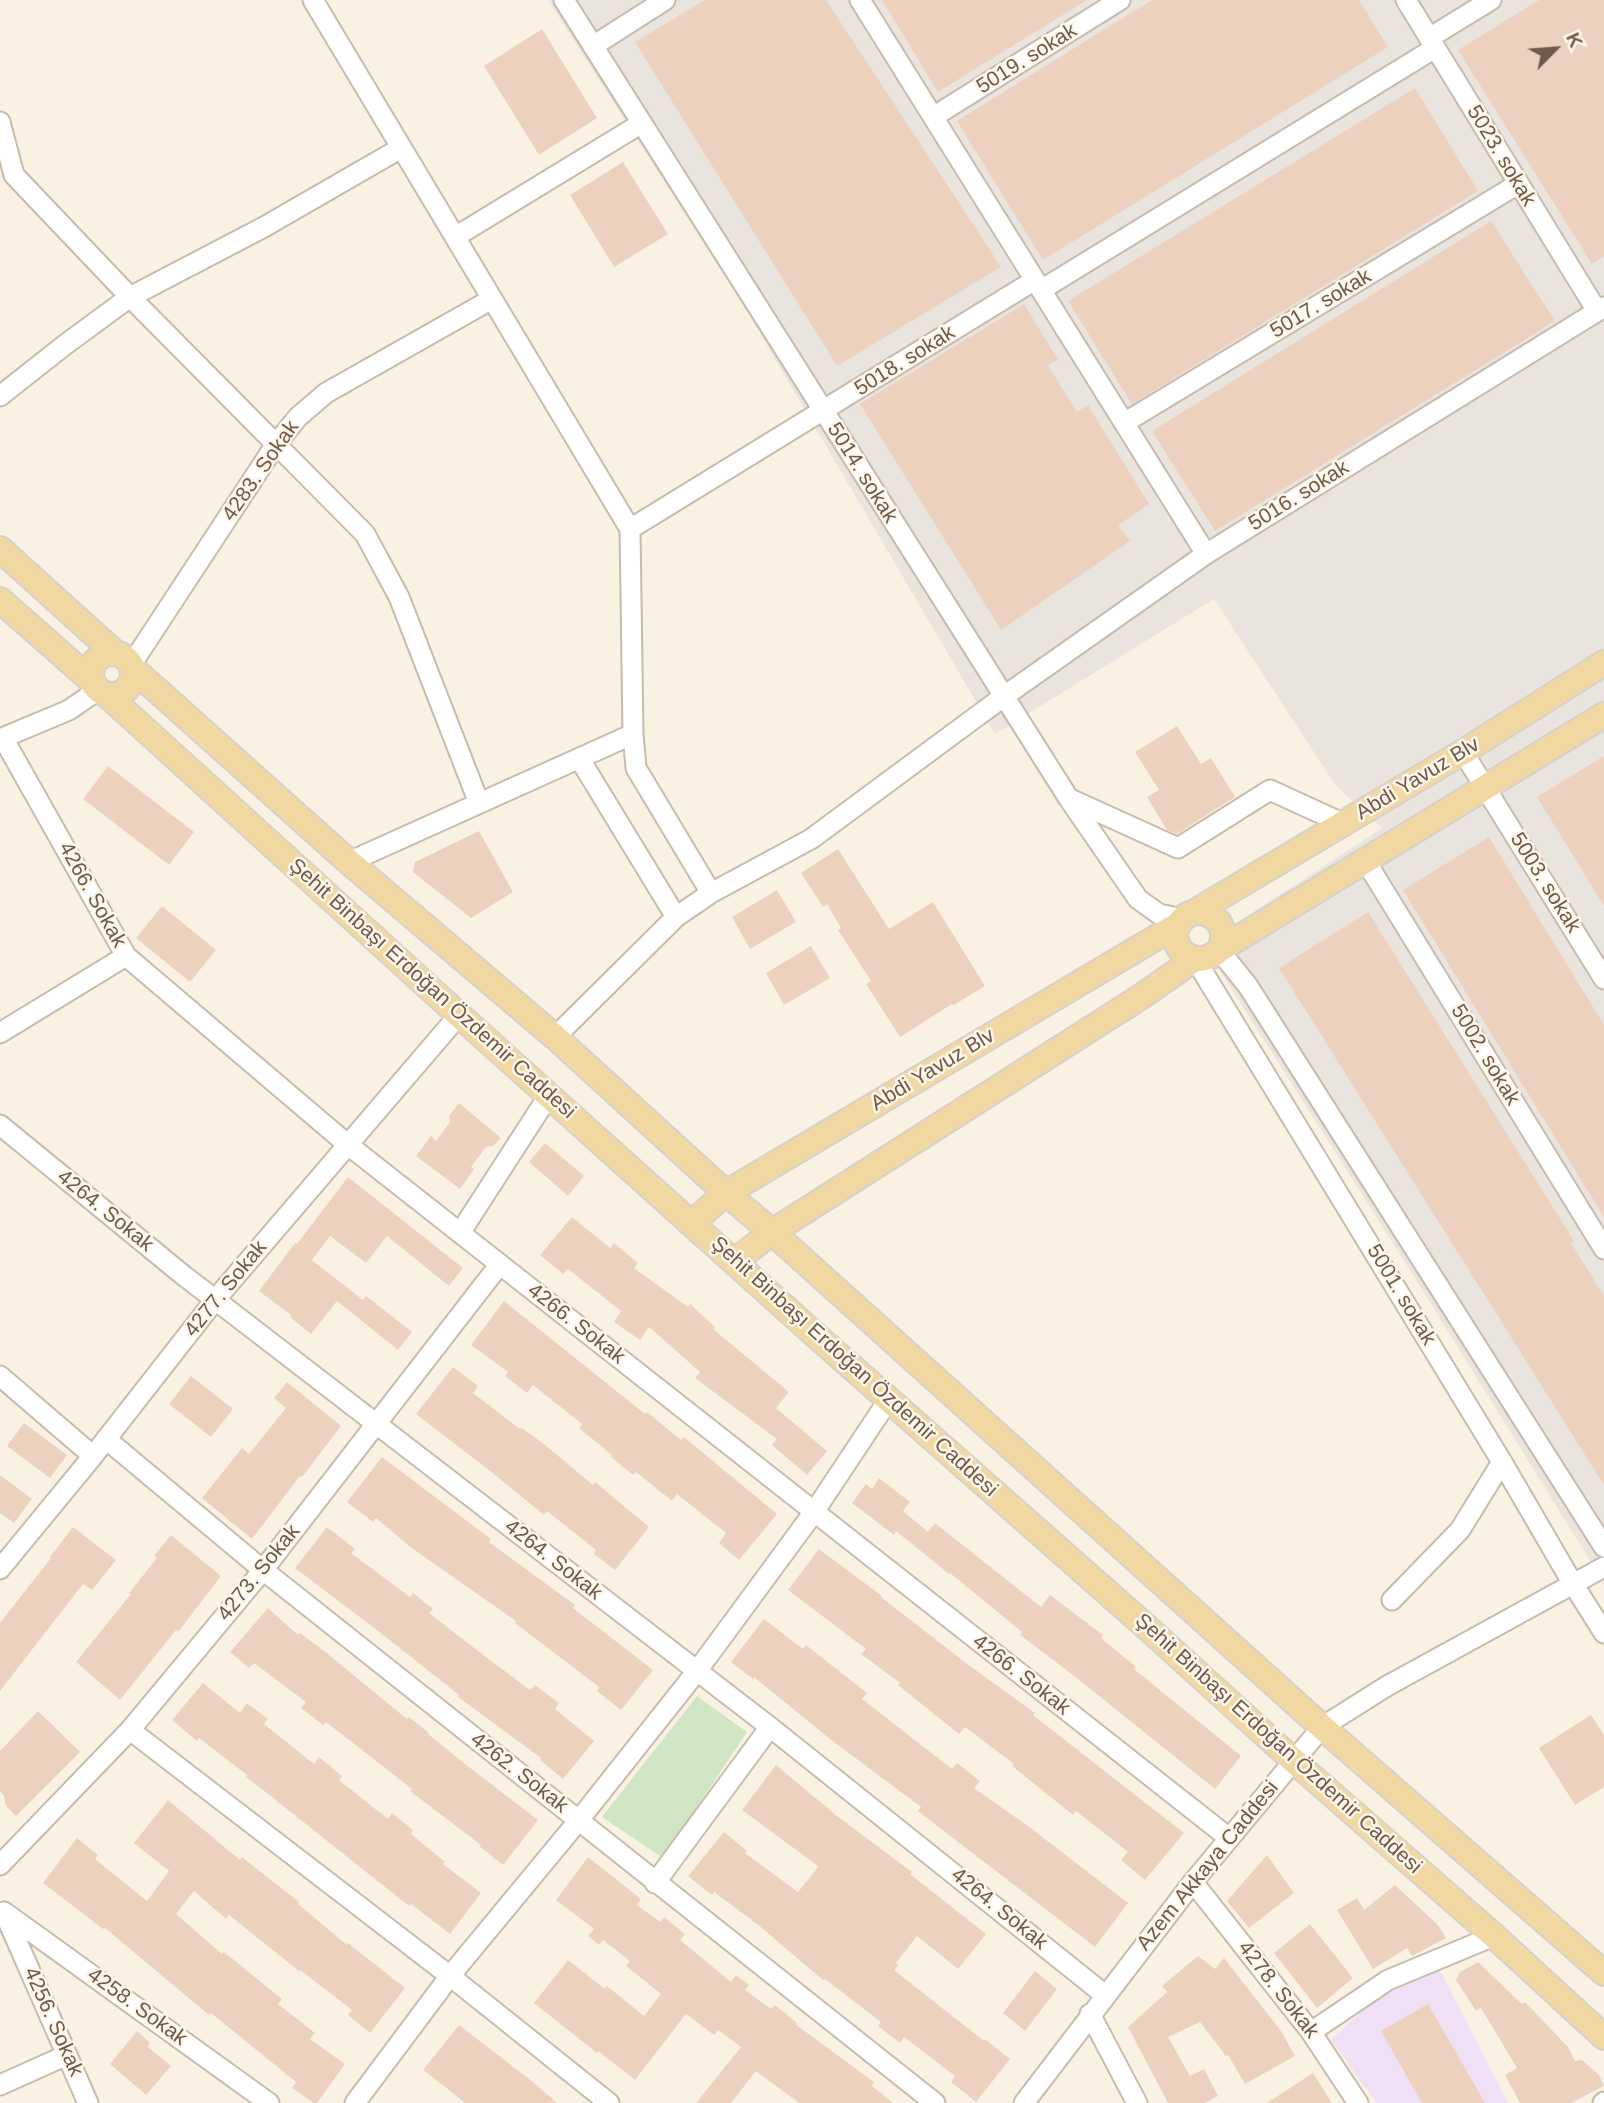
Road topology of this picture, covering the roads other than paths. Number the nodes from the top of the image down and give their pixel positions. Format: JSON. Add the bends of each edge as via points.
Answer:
{"nodes":[{"id":1,"x":313,"y":0,"type":"edge"},
{"id":2,"x":564,"y":0,"type":"edge"},
{"id":3,"x":665,"y":0,"type":"edge"},
{"id":4,"x":860,"y":0,"type":"edge"},
{"id":5,"x":1120,"y":0,"type":"edge"},
{"id":6,"x":1406,"y":0,"type":"edge"},
{"id":7,"x":1490,"y":0,"type":"edge"},
{"id":8,"x":1432,"y":43,"type":"junction"},
{"id":9,"x":593,"y":46,"type":"junction"},
{"id":10,"x":933,"y":117,"type":"junction"},
{"id":11,"x":0,"y":122,"type":"edge"},
{"id":12,"x":642,"y":123,"type":"junction"},
{"id":13,"x":401,"y":148,"type":"junction"},
{"id":14,"x":7,"y":178,"type":"edge"},
{"id":15,"x":1518,"y":184,"type":"junction"},
{"id":16,"x":455,"y":237,"type":"junction"},
{"id":17,"x":1038,"y":286,"type":"junction"},
{"id":18,"x":130,"y":297,"type":"junction"},
{"id":19,"x":492,"y":299,"type":"junction"},
{"id":20,"x":1600,"y":309,"type":"edge"},
{"id":21,"x":0,"y":396,"type":"edge"},
{"id":22,"x":823,"y":411,"type":"junction"},
{"id":23,"x":1124,"y":423,"type":"junction"},
{"id":24,"x":276,"y":444,"type":"junction"},
{"id":25,"x":630,"y":529,"type":"junction"},
{"id":26,"x":0,"y":549,"type":"edge"},
{"id":27,"x":1206,"y":554,"type":"junction"},
{"id":28,"x":0,"y":600,"type":"edge"},
{"id":29,"x":124,"y":660,"type":"junction"},
{"id":30,"x":1604,"y":663,"type":"edge"},
{"id":31,"x":99,"y":689,"type":"junction"},
{"id":32,"x":1003,"y":697,"type":"junction"},
{"id":33,"x":1604,"y":715,"type":"edge"},
{"id":34,"x":633,"y":734,"type":"junction"},
{"id":35,"x":1,"y":739,"type":"edge"},
{"id":36,"x":1464,"y":752,"type":"junction"},
{"id":37,"x":579,"y":758,"type":"junction"},
{"id":38,"x":1486,"y":788,"type":"junction"},
{"id":39,"x":1069,"y":799,"type":"junction"},
{"id":40,"x":478,"y":803,"type":"junction"},
{"id":41,"x":1344,"y":824,"type":"junction"},
{"id":42,"x":1366,"y":860,"type":"junction"},
{"id":43,"x":349,"y":862,"type":"junction"},
{"id":44,"x":711,"y":893,"type":"junction"},
{"id":45,"x":676,"y":917,"type":"junction"},
{"id":46,"x":1185,"y":919,"type":"junction"},
{"id":47,"x":1219,"y":950,"type":"junction"},
{"id":48,"x":126,"y":956,"type":"junction"},
{"id":49,"x":1195,"y":959,"type":"junction"},
{"id":50,"x":1604,"y":979,"type":"edge"},
{"id":51,"x":458,"y":1015,"type":"junction"},
{"id":52,"x":0,"y":1033,"type":"edge"},
{"id":53,"x":555,"y":1037,"type":"junction"},
{"id":54,"x":549,"y":1095,"type":"junction"},
{"id":55,"x":0,"y":1125,"type":"edge"},
{"id":56,"x":347,"y":1144,"type":"junction"},
{"id":57,"x":726,"y":1193,"type":"junction"},
{"id":58,"x":692,"y":1223,"type":"junction"},
{"id":59,"x":772,"y":1232,"type":"junction"},
{"id":60,"x":460,"y":1233,"type":"junction"},
{"id":61,"x":1604,"y":1249,"type":"edge"},
{"id":62,"x":735,"y":1261,"type":"junction"},
{"id":63,"x":500,"y":1264,"type":"junction"},
{"id":64,"x":215,"y":1300,"type":"junction"},
{"id":65,"x":0,"y":1376,"type":"edge"},
{"id":66,"x":889,"y":1399,"type":"junction"},
{"id":67,"x":376,"y":1423,"type":"junction"},
{"id":68,"x":106,"y":1439,"type":"junction"},
{"id":69,"x":93,"y":1456,"type":"junction"},
{"id":70,"x":1502,"y":1462,"type":"junction"},
{"id":71,"x":814,"y":1512,"type":"junction"},
{"id":72,"x":1604,"y":1548,"type":"edge"},
{"id":73,"x":1604,"y":1567,"type":"edge"},
{"id":74,"x":0,"y":1569,"type":"edge"},
{"id":75,"x":263,"y":1570,"type":"junction"},
{"id":76,"x":1573,"y":1584,"type":"junction"},
{"id":77,"x":1392,"y":1600,"type":"dead end"},
{"id":78,"x":1604,"y":1633,"type":"edge"},
{"id":79,"x":697,"y":1671,"type":"junction"},
{"id":80,"x":770,"y":1727,"type":"junction"},
{"id":81,"x":1322,"y":1727,"type":"junction"},
{"id":82,"x":130,"y":1730,"type":"junction"},
{"id":83,"x":1294,"y":1761,"type":"junction"},
{"id":84,"x":579,"y":1820,"type":"junction"},
{"id":85,"x":1229,"y":1838,"type":"junction"},
{"id":86,"x":0,"y":1865,"type":"edge"},
{"id":87,"x":1193,"y":1881,"type":"junction"},
{"id":88,"x":655,"y":1883,"type":"junction"},
{"id":89,"x":2,"y":1907,"type":"edge"},
{"id":90,"x":1494,"y":1936,"type":"junction"},
{"id":91,"x":1604,"y":1973,"type":"edge"},
{"id":92,"x":450,"y":1976,"type":"junction"},
{"id":93,"x":1105,"y":1995,"type":"junction"},
{"id":94,"x":1090,"y":2014,"type":"junction"},
{"id":95,"x":1311,"y":2032,"type":"junction"},
{"id":96,"x":1604,"y":2037,"type":"edge"},
{"id":97,"x":67,"y":2056,"type":"junction"},
{"id":98,"x":0,"y":2085,"type":"edge"},
{"id":99,"x":88,"y":2103,"type":"edge"},
{"id":100,"x":269,"y":2103,"type":"edge"},
{"id":101,"x":355,"y":2103,"type":"edge"},
{"id":102,"x":609,"y":2103,"type":"edge"},
{"id":103,"x":934,"y":2103,"type":"edge"},
{"id":104,"x":1024,"y":2103,"type":"edge"},
{"id":105,"x":1137,"y":2103,"type":"edge"},
{"id":106,"x":1357,"y":2103,"type":"edge"}],
"edges":[{"from":1,"to":13,"type":"street"},
{"from":2,"to":9,"type":"street","name":"5014. sokak"},
{"from":3,"to":9,"type":"street"},
{"from":4,"to":10,"type":"street"},
{"from":5,"to":10,"type":"street","name":"5019. sokak"},
{"from":6,"to":8,"type":"street","name":"5023. sokak"},
{"from":7,"to":8,"type":"street","name":"5018. sokak"},
{"from":8,"to":15,"type":"street","name":"5023. sokak"},
{"from":8,"to":17,"type":"street","name":"5018. sokak"},
{"from":9,"to":12,"type":"street","name":"5014. sokak"},
{"from":10,"to":17,"type":"street"},
{"from":11,"to":14,"type":"street"},
{"from":12,"to":16,"type":"street"},
{"from":12,"to":22,"type":"street","name":"5014. sokak"},
{"from":13,"to":16,"type":"street"},
{"from":13,"to":18,"type":"street"},
{"from":14,"to":18,"type":"street"},
{"from":15,"to":20,"type":"street","name":"5023. sokak"},
{"from":15,"to":23,"type":"street","name":"5017. sokak"},
{"from":16,"to":19,"type":"street"},
{"from":17,"to":22,"type":"street","name":"5018. sokak"},
{"from":17,"to":23,"type":"street"},
{"from":18,"to":21,"type":"street"},
{"from":18,"to":24,"type":"street"},
{"from":19,"to":24,"type":"street","name":"4283. Sokak","via":[[326,393]]},
{"from":19,"to":25,"type":"street"},
{"from":20,"to":27,"type":"street","name":"5016. sokak"},
{"from":22,"to":25,"type":"street","name":"5018. sokak"},
{"from":22,"to":32,"type":"street","name":"5014. sokak"},
{"from":23,"to":27,"type":"street"},
{"from":24,"to":29,"type":"street","name":"4283. Sokak","via":[[168,611]]},
{"from":24,"to":40,"type":"street","via":[[365,534],[398,597]]},
{"from":25,"to":34,"type":"street"},
{"from":26,"to":29,"type":"main road","name":"Şehit Binbaşı Erdoğan Özdemir Caddesi"},
{"from":27,"to":32,"type":"street","name":"5016. sokak"},
{"from":28,"to":31,"type":"main road","name":"Şehit Binbaşı Erdoğan Özdemir Caddesi"},
{"from":29,"to":31,"type":"main road","via":[[133,678],[126,690],[114,695]]},
{"from":29,"to":31,"type":"main road","via":[[107,653],[95,661],[90,674]]},
{"from":29,"to":43,"type":"main road","name":"Şehit Binbaşı Erdoğan Özdemir Caddesi"},
{"from":30,"to":36,"type":"main road","name":"Abdi Yavuz Blv"},
{"from":31,"to":35,"type":"street","via":[[69,710]]},
{"from":31,"to":51,"type":"main road","name":"Şehit Binbaşı Erdoğan Özdemir Caddesi"},
{"from":32,"to":39,"type":"street","name":"5014. sokak"},
{"from":32,"to":44,"type":"street","name":"5016. sokak","via":[[811,839]]},
{"from":33,"to":38,"type":"main road","name":"Abdi Yavuz Blv"},
{"from":34,"to":37,"type":"street"},
{"from":34,"to":44,"type":"street","via":[[636,768]]},
{"from":35,"to":48,"type":"street","name":"4266. Sokak"},
{"from":36,"to":38,"type":"street","name":"5003. sokak"},
{"from":36,"to":41,"type":"main road","name":"Abdi Yavuz Blv"},
{"from":37,"to":40,"type":"street"},
{"from":37,"to":45,"type":"street"},
{"from":38,"to":42,"type":"main road","name":"Abdi Yavuz Blv"},
{"from":38,"to":50,"type":"street","name":"5003. sokak"},
{"from":39,"to":41,"type":"street","via":[[1178,848],[1270,790]]},
{"from":39,"to":46,"type":"street","name":"5014. sokak","via":[[1138,899],[1159,914]]},
{"from":40,"to":43,"type":"street"},
{"from":41,"to":46,"type":"main road","name":"Abdi Yavuz Blv"},
{"from":42,"to":47,"type":"main road","name":"Abdi Yavuz Blv"},
{"from":42,"to":61,"type":"street","name":"5002. sokak"},
{"from":43,"to":53,"type":"main road","name":"Şehit Binbaşı Erdoğan Özdemir Caddesi"},
{"from":44,"to":45,"type":"street","name":"5016. sokak"},
{"from":45,"to":53,"type":"street","name":"5016. sokak"},
{"from":46,"to":47,"type":"main road","via":[[1206,913],[1212,916],[1221,925]]},
{"from":46,"to":49,"type":"main road","via":[[1177,943],[1184,954]]},
{"from":46,"to":57,"type":"main road","name":"Abdi Yavuz Blv"},
{"from":47,"to":49,"type":"main road","name":"Abdi Yavuz Blv","via":[[1206,959]]},
{"from":47,"to":72,"type":"street","name":"5001. sokak","via":[[1248,986]]},
{"from":48,"to":52,"type":"street"},
{"from":48,"to":56,"type":"street","name":"4266. Sokak"},
{"from":49,"to":59,"type":"main road","name":"Abdi Yavuz Blv"},
{"from":49,"to":70,"type":"street","name":"5001. sokak"},
{"from":51,"to":54,"type":"main road","name":"Şehit Binbaşı Erdoğan Özdemir Caddesi"},
{"from":51,"to":56,"type":"street","name":"4277. Sokak"},
{"from":53,"to":57,"type":"main road","name":"Şehit Binbaşı Erdoğan Özdemir Caddesi"},
{"from":54,"to":58,"type":"main road","name":"Şehit Binbaşı Erdoğan Özdemir Caddesi"},
{"from":54,"to":60,"type":"street"},
{"from":55,"to":64,"type":"street","name":"4264. Sokak"},
{"from":56,"to":60,"type":"street","name":"4266. Sokak"},
{"from":56,"to":64,"type":"street","name":"4277. Sokak"},
{"from":57,"to":58,"type":"main road","name":"Abdi Yavuz Blv"},
{"from":57,"to":59,"type":"main road","name":"Şehit Binbaşı Erdoğan Özdemir Caddesi"},
{"from":58,"to":62,"type":"main road","name":"Şehit Binbaşı Erdoğan Özdemir Caddesi"},
{"from":59,"to":62,"type":"main road","name":"Abdi Yavuz Blv"},
{"from":59,"to":81,"type":"main road","name":"Şehit Binbaşı Erdoğan Özdemir Caddesi"},
{"from":60,"to":63,"type":"street","name":"4266. Sokak"},
{"from":62,"to":66,"type":"main road","name":"Şehit Binbaşı Erdoğan Özdemir Caddesi"},
{"from":63,"to":67,"type":"street","name":"4273. Sokak"},
{"from":63,"to":71,"type":"street","name":"4266. Sokak"},
{"from":64,"to":67,"type":"street","name":"4264. Sokak"},
{"from":64,"to":68,"type":"street","name":"4277. Sokak"},
{"from":65,"to":69,"type":"street"},
{"from":66,"to":71,"type":"street"},
{"from":66,"to":83,"type":"main road","name":"Şehit Binbaşı Erdoğan Özdemir Caddesi"},
{"from":67,"to":75,"type":"street","name":"4273. Sokak"},
{"from":67,"to":79,"type":"street","name":"4264. Sokak"},
{"from":68,"to":69,"type":"street","name":"4277. Sokak"},
{"from":68,"to":75,"type":"street","name":"4262. Sokak"},
{"from":69,"to":74,"type":"street","name":"4277. Sokak"},
{"from":70,"to":76,"type":"street","name":"5001. sokak"},
{"from":70,"to":77,"type":"street","via":[[1460,1530]]},
{"from":71,"to":79,"type":"street"},
{"from":71,"to":85,"type":"street","name":"4266. Sokak"},
{"from":73,"to":76,"type":"street","name":"Azem Akkaya Caddesi"},
{"from":75,"to":82,"type":"street","name":"4273. Sokak"},
{"from":75,"to":84,"type":"street","name":"4262. Sokak"},
{"from":76,"to":78,"type":"street","name":"5001. sokak"},
{"from":76,"to":81,"type":"street","name":"Azem Akkaya Caddesi"},
{"from":79,"to":80,"type":"street","name":"4264. Sokak"},
{"from":79,"to":84,"type":"street"},
{"from":80,"to":88,"type":"street"},
{"from":80,"to":93,"type":"street","name":"4264. Sokak"},
{"from":81,"to":83,"type":"street","name":"Azem Akkaya Caddesi"},
{"from":81,"to":91,"type":"main road","name":"Şehit Binbaşı Erdoğan Özdemir Caddesi"},
{"from":82,"to":86,"type":"street","name":"4273. Sokak"},
{"from":82,"to":92,"type":"street"},
{"from":83,"to":85,"type":"street","name":"Azem Akkaya Caddesi"},
{"from":83,"to":90,"type":"main road","name":"Şehit Binbaşı Erdoğan Özdemir Caddesi"},
{"from":84,"to":88,"type":"street","name":"4262. Sokak"},
{"from":84,"to":92,"type":"street"},
{"from":85,"to":87,"type":"street","name":"Azem Akkaya Caddesi"},
{"from":87,"to":93,"type":"street","name":"Azem Akkaya Caddesi"},
{"from":87,"to":95,"type":"street","name":"4278. Sokak"},
{"from":88,"to":103,"type":"street","name":"4262. Sokak"},
{"from":89,"to":97,"type":"street","name":"4256. Sokak"},
{"from":89,"to":100,"type":"street","name":"4258. Sokak"},
{"from":90,"to":95,"type":"street","via":[[1388,1980]]},
{"from":90,"to":96,"type":"main road","name":"Şehit Binbaşı Erdoğan Özdemir Caddesi"},
{"from":92,"to":101,"type":"street"},
{"from":92,"to":102,"type":"street"},
{"from":93,"to":94,"type":"street","name":"Azem Akkaya Caddesi"},
{"from":94,"to":104,"type":"street","name":"Azem Akkaya Caddesi"},
{"from":94,"to":105,"type":"street"},
{"from":95,"to":106,"type":"street","name":"4278. Sokak"},
{"from":97,"to":98,"type":"street"},
{"from":97,"to":99,"type":"street","name":"4256. Sokak"}]}
